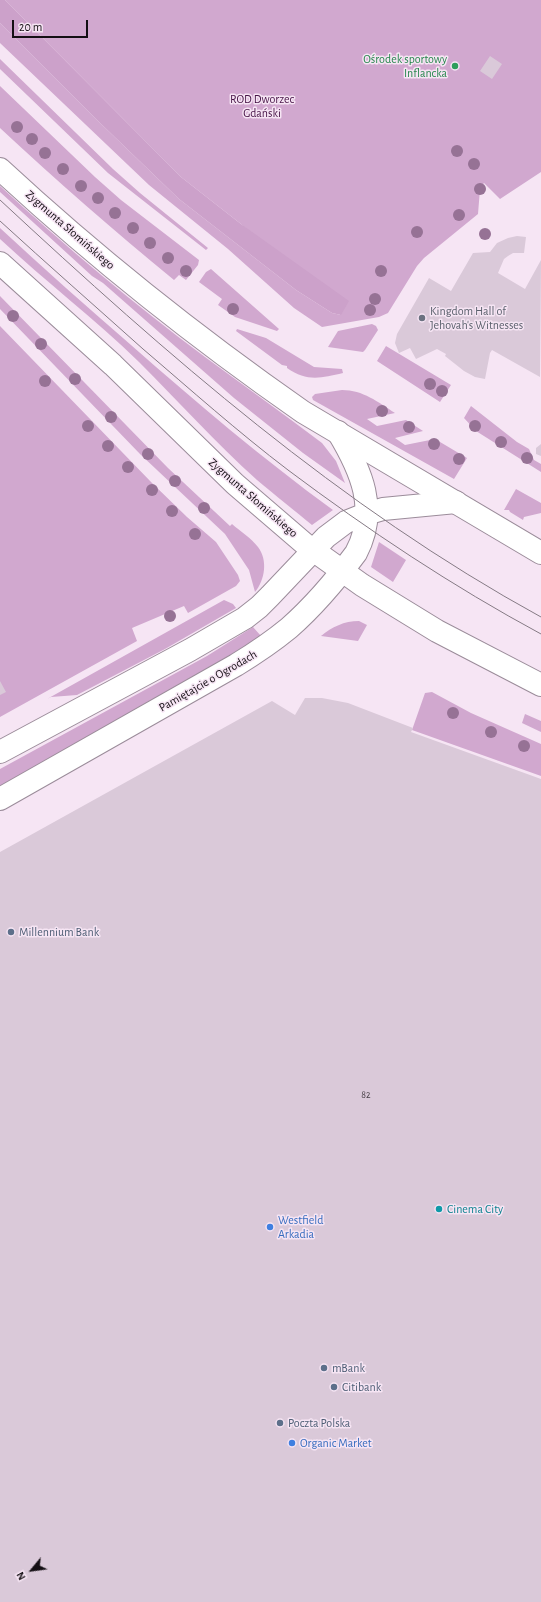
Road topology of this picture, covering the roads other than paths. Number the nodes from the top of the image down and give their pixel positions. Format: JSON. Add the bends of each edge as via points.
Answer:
{"nodes":[{"id":1,"x":0,"y":169,"type":"edge"},
{"id":2,"x":0,"y":263,"type":"edge"},
{"id":3,"x":338,"y":432,"type":"junction"},
{"id":4,"x":456,"y":502,"type":"junction"},
{"id":5,"x":366,"y":514,"type":"junction"},
{"id":6,"x":314,"y":550,"type":"junction"},
{"id":7,"x":541,"y":553,"type":"edge"},
{"id":8,"x":343,"y":571,"type":"junction"},
{"id":9,"x":541,"y":685,"type":"edge"},
{"id":10,"x":0,"y":752,"type":"edge"},
{"id":11,"x":0,"y":799,"type":"edge"}],
"edges":[{"from":1,"to":3,"type":"main road","name":"Zygmunta Słomińskiego","via":[[94,252],[180,321],[303,412]]},
{"from":2,"to":6,"type":"main road","name":"Zygmunta Słomińskiego","via":[[113,365],[235,484]]},
{"from":3,"to":4,"type":"main road","name":"Zygmunta Słomińskiego"},
{"from":3,"to":5,"type":"main road","name":"Pamiętajcie o Ogrodach","via":[[359,469]]},
{"from":4,"to":5,"type":"main road"},
{"from":4,"to":7,"type":"main road","name":"Zygmunta Słomińskiego"},
{"from":5,"to":6,"type":"main road","via":[[346,522]]},
{"from":5,"to":8,"type":"main road","name":"Pamiętajcie o Ogrodach","via":[[360,546]]},
{"from":6,"to":8,"type":"main road","name":"Zygmunta Słomińskiego"},
{"from":6,"to":10,"type":"main road","via":[[259,607],[232,626]]},
{"from":8,"to":9,"type":"main road","name":"Zygmunta Słomińskiego","via":[[437,631]]},
{"from":8,"to":11,"type":"main road","name":"Pamiętajcie o Ogrodach","via":[[306,613],[254,654]]}]}
